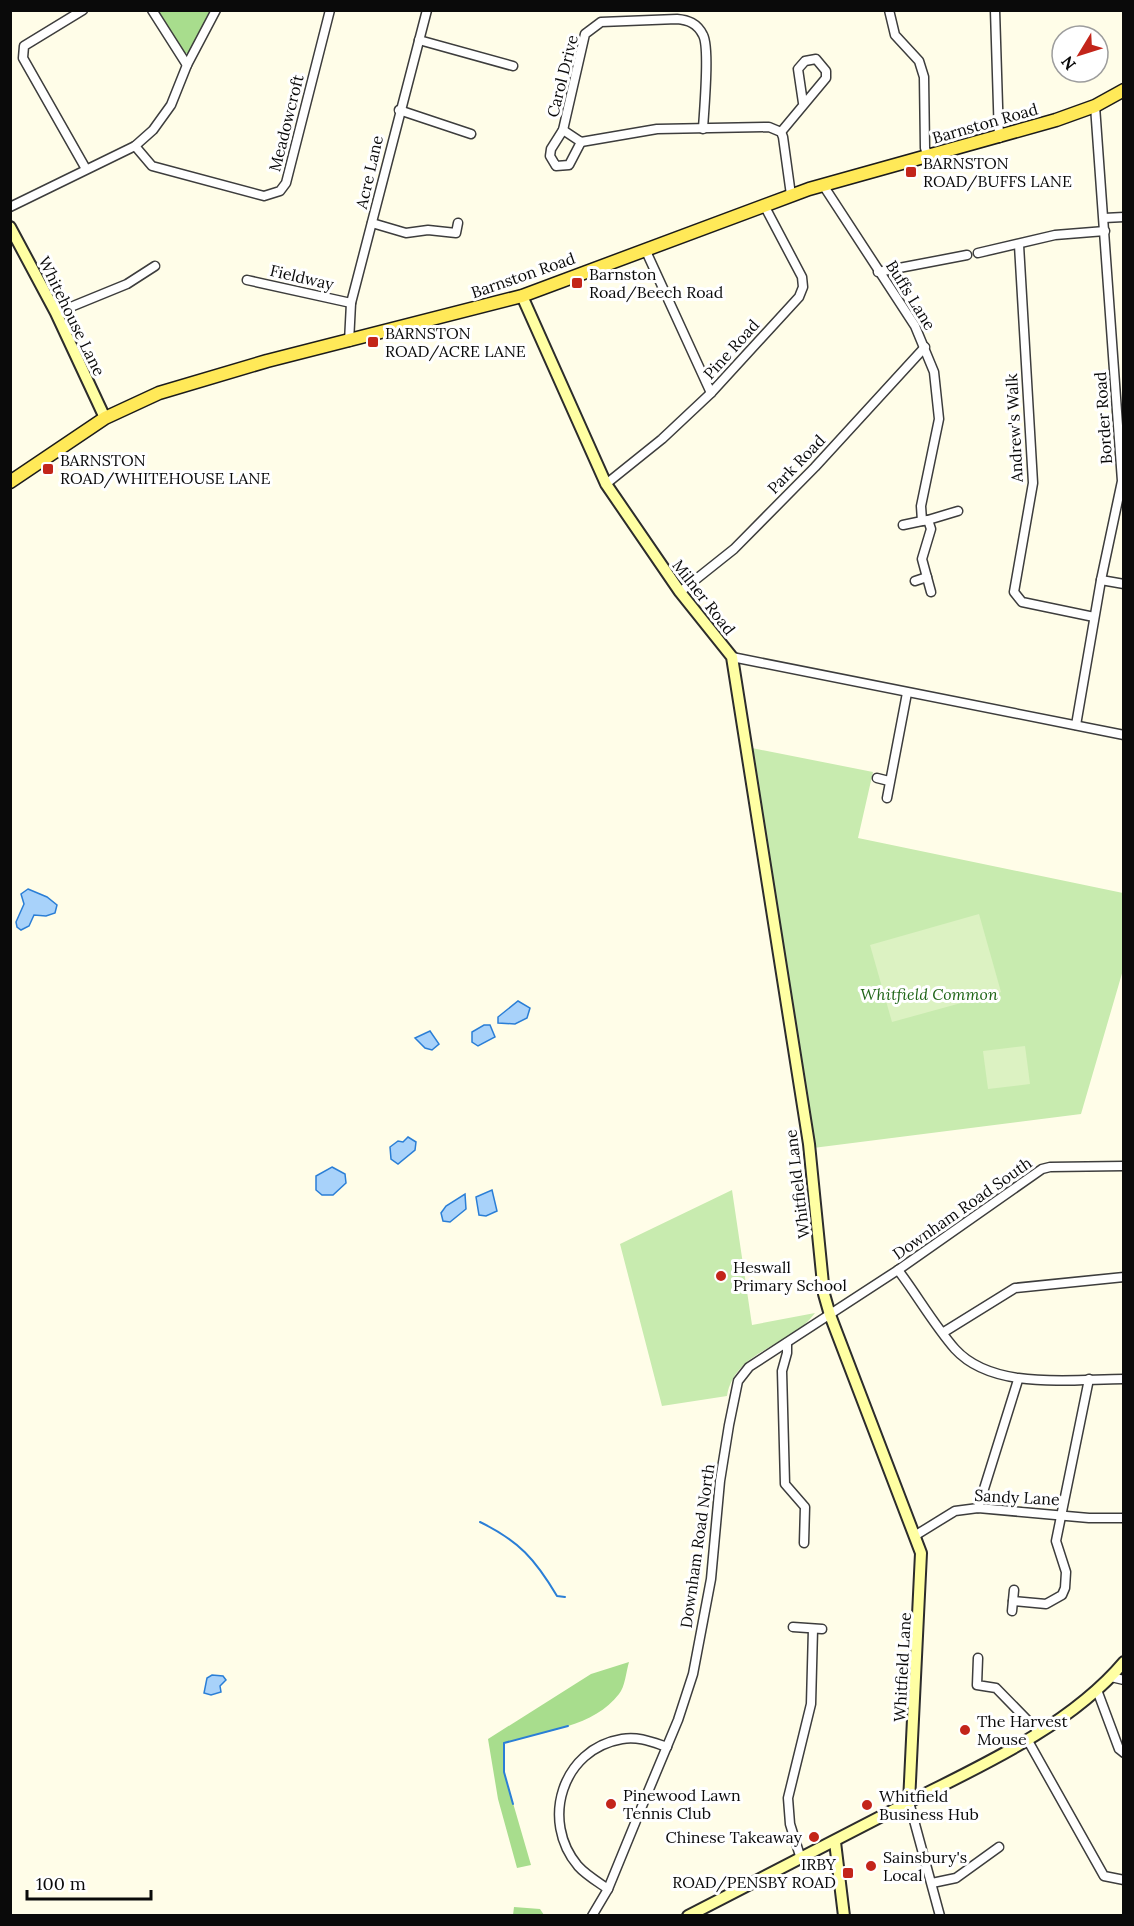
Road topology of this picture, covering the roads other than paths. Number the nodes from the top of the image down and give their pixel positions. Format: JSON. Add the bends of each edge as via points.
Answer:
{"nodes":[{"id":1,"x":83,"y":10,"type":"edge"},
{"id":2,"x":152,"y":10,"type":"edge"},
{"id":3,"x":216,"y":10,"type":"edge"},
{"id":4,"x":330,"y":10,"type":"edge"},
{"id":5,"x":427,"y":10,"type":"edge"},
{"id":6,"x":889,"y":10,"type":"edge"},
{"id":7,"x":995,"y":10,"type":"edge"},
{"id":8,"x":652,"y":14,"type":"edge"},
{"id":9,"x":419,"y":40,"type":"junction"},
{"id":10,"x":187,"y":65,"type":"junction"},
{"id":11,"x":513,"y":66,"type":"dead end"},
{"id":12,"x":1124,"y":90,"type":"edge"},
{"id":13,"x":803,"y":103,"type":"junction"},
{"id":14,"x":1095,"y":106,"type":"junction"},
{"id":15,"x":399,"y":110,"type":"junction"},
{"id":16,"x":703,"y":129,"type":"junction"},
{"id":17,"x":563,"y":130,"type":"junction"},
{"id":18,"x":781,"y":132,"type":"junction"},
{"id":19,"x":471,"y":134,"type":"dead end"},
{"id":20,"x":999,"y":138,"type":"junction"},
{"id":21,"x":581,"y":142,"type":"junction"},
{"id":22,"x":135,"y":146,"type":"junction"},
{"id":23,"x":928,"y":157,"type":"junction"},
{"id":24,"x":86,"y":169,"type":"junction"},
{"id":25,"x":823,"y":185,"type":"junction"},
{"id":26,"x":791,"y":195,"type":"junction"},
{"id":27,"x":764,"y":205,"type":"junction"},
{"id":28,"x":10,"y":207,"type":"edge"},
{"id":29,"x":1124,"y":217,"type":"edge"},
{"id":30,"x":1104,"y":218,"type":"junction"},
{"id":31,"x":372,"y":223,"type":"junction"},
{"id":32,"x":458,"y":223,"type":"dead end"},
{"id":33,"x":10,"y":227,"type":"edge"},
{"id":34,"x":1105,"y":231,"type":"junction"},
{"id":35,"x":1019,"y":245,"type":"junction"},
{"id":36,"x":645,"y":249,"type":"junction"},
{"id":37,"x":978,"y":253,"type":"dead end"},
{"id":38,"x":967,"y":255,"type":"dead end"},
{"id":39,"x":155,"y":266,"type":"dead end"},
{"id":40,"x":878,"y":272,"type":"junction"},
{"id":41,"x":247,"y":280,"type":"dead end"},
{"id":42,"x":522,"y":296,"type":"junction"},
{"id":43,"x":351,"y":303,"type":"junction"},
{"id":44,"x":56,"y":314,"type":"junction"},
{"id":45,"x":349,"y":342,"type":"junction"},
{"id":46,"x":925,"y":347,"type":"junction"},
{"id":47,"x":711,"y":393,"type":"junction"},
{"id":48,"x":105,"y":418,"type":"junction"},
{"id":49,"x":1123,"y":459,"type":"edge"},
{"id":50,"x":10,"y":482,"type":"edge"},
{"id":51,"x":606,"y":484,"type":"junction"},
{"id":52,"x":958,"y":511,"type":"dead end"},
{"id":53,"x":925,"y":520,"type":"junction"},
{"id":54,"x":903,"y":525,"type":"dead end"},
{"id":55,"x":927,"y":577,"type":"junction"},
{"id":56,"x":1101,"y":580,"type":"junction"},
{"id":57,"x":915,"y":581,"type":"dead end"},
{"id":58,"x":1124,"y":584,"type":"edge"},
{"id":59,"x":680,"y":592,"type":"junction"},
{"id":60,"x":931,"y":592,"type":"dead end"},
{"id":61,"x":1095,"y":617,"type":"junction"},
{"id":62,"x":732,"y":657,"type":"junction"},
{"id":63,"x":907,"y":693,"type":"junction"},
{"id":64,"x":1076,"y":725,"type":"junction"},
{"id":65,"x":1124,"y":735,"type":"edge"},
{"id":66,"x":877,"y":778,"type":"dead end"},
{"id":67,"x":889,"y":781,"type":"junction"},
{"id":68,"x":887,"y":798,"type":"dead end"},
{"id":69,"x":1124,"y":1166,"type":"edge"},
{"id":70,"x":898,"y":1270,"type":"junction"},
{"id":71,"x":1124,"y":1277,"type":"edge"},
{"id":72,"x":830,"y":1315,"type":"junction"},
{"id":73,"x":944,"y":1332,"type":"junction"},
{"id":74,"x":787,"y":1343,"type":"junction"},
{"id":75,"x":1089,"y":1379,"type":"junction"},
{"id":76,"x":1124,"y":1379,"type":"edge"},
{"id":77,"x":1018,"y":1380,"type":"junction"},
{"id":78,"x":978,"y":1508,"type":"junction"},
{"id":79,"x":1060,"y":1514,"type":"junction"},
{"id":80,"x":1124,"y":1518,"type":"edge"},
{"id":81,"x":916,"y":1535,"type":"junction"},
{"id":82,"x":804,"y":1543,"type":"dead end"},
{"id":83,"x":1014,"y":1590,"type":"dead end"},
{"id":84,"x":1013,"y":1601,"type":"junction"},
{"id":85,"x":1012,"y":1611,"type":"dead end"},
{"id":86,"x":793,"y":1627,"type":"dead end"},
{"id":87,"x":978,"y":1658,"type":"dead end"},
{"id":88,"x":1124,"y":1662,"type":"edge"},
{"id":89,"x":1111,"y":1677,"type":"junction"},
{"id":90,"x":1124,"y":1680,"type":"edge"},
{"id":91,"x":1097,"y":1690,"type":"junction"},
{"id":92,"x":1039,"y":1732,"type":"junction"},
{"id":93,"x":1026,"y":1738,"type":"junction"},
{"id":94,"x":667,"y":1747,"type":"junction"},
{"id":95,"x":1124,"y":1753,"type":"edge"},
{"id":96,"x":909,"y":1802,"type":"junction"},
{"id":97,"x":835,"y":1842,"type":"junction"},
{"id":98,"x":999,"y":1847,"type":"dead end"},
{"id":99,"x":801,"y":1859,"type":"junction"},
{"id":100,"x":1124,"y":1880,"type":"edge"},
{"id":101,"x":932,"y":1883,"type":"junction"},
{"id":102,"x":608,"y":1889,"type":"junction"},
{"id":103,"x":592,"y":1916,"type":"edge"},
{"id":104,"x":688,"y":1916,"type":"edge"},
{"id":105,"x":844,"y":1916,"type":"edge"},
{"id":106,"x":940,"y":1916,"type":"edge"}],
"edges":[{"from":1,"to":24,"type":"street","via":[[24,46],[23,58]]},
{"from":2,"to":10,"type":"street"},
{"from":3,"to":10,"type":"street"},
{"from":4,"to":22,"type":"street","name":"Meadowcroft","via":[[286,183],[280,190],[264,196],[152,166]]},
{"from":5,"to":9,"type":"street","name":"Acre Lane"},
{"from":6,"to":23,"type":"street","via":[[896,35],[919,62],[924,77]]},
{"from":7,"to":20,"type":"street"},
{"from":8,"to":16,"type":"street","name":"Carol Drive","via":[[689,20],[704,36]]},
{"from":8,"to":17,"type":"street","name":"Carol Drive","via":[[601,22],[585,34]]},
{"from":9,"to":11,"type":"street"},
{"from":9,"to":15,"type":"street","name":"Acre Lane"},
{"from":10,"to":22,"type":"street","via":[[171,105]]},
{"from":12,"to":14,"type":"main road","name":"Barnston Road"},
{"from":13,"to":13,"type":"street","via":[[826,78],[826,71],[816,59],[805,61],[798,69]]},
{"from":13,"to":18,"type":"street"},
{"from":14,"to":20,"type":"main road","name":"Barnston Road"},
{"from":14,"to":30,"type":"street","name":"Border Road"},
{"from":15,"to":19,"type":"street"},
{"from":15,"to":31,"type":"street","name":"Acre Lane"},
{"from":16,"to":18,"type":"street","via":[[769,127]]},
{"from":16,"to":21,"type":"street","via":[[657,129]]},
{"from":17,"to":21,"type":"street"},
{"from":17,"to":21,"type":"street","name":"Carol Drive","via":[[551,149],[556,166],[569,165]]},
{"from":18,"to":26,"type":"street"},
{"from":20,"to":23,"type":"main road","name":"Barnston Road"},
{"from":22,"to":24,"type":"street"},
{"from":23,"to":25,"type":"main road","name":"Barnston Road"},
{"from":24,"to":28,"type":"street"},
{"from":25,"to":26,"type":"main road","name":"Barnston Road"},
{"from":25,"to":40,"type":"street","name":"Buffs Lane"},
{"from":26,"to":27,"type":"main road","name":"Barnston Road"},
{"from":27,"to":36,"type":"main road","name":"Barnston Road"},
{"from":27,"to":47,"type":"street","name":"Pine Road","via":[[802,277],[803,287],[799,297]]},
{"from":29,"to":30,"type":"street"},
{"from":30,"to":34,"type":"street","name":"Border Road"},
{"from":31,"to":32,"type":"street","via":[[406,233],[456,232]]},
{"from":31,"to":43,"type":"street","name":"Acre Lane"},
{"from":33,"to":44,"type":"street","name":"Whitehouse Lane"},
{"from":34,"to":35,"type":"street","via":[[1055,235]]},
{"from":34,"to":49,"type":"street","name":"Border Road"},
{"from":35,"to":37,"type":"street"},
{"from":35,"to":61,"type":"street","name":"Andrew's Walk","via":[[1033,483],[1014,592],[1022,602]]},
{"from":36,"to":42,"type":"main road","name":"Barnston Road"},
{"from":36,"to":47,"type":"street"},
{"from":38,"to":40,"type":"street"},
{"from":39,"to":44,"type":"street","via":[[127,284]]},
{"from":40,"to":46,"type":"street","name":"Buffs Lane"},
{"from":41,"to":43,"type":"street","name":"Fieldway"},
{"from":42,"to":45,"type":"main road","name":"Barnston Road"},
{"from":42,"to":51,"type":"street","name":"Milner Road"},
{"from":43,"to":45,"type":"street","name":"Acre Lane"},
{"from":44,"to":48,"type":"street","name":"Whitehouse Lane"},
{"from":45,"to":48,"type":"main road","name":"Barnston Road","via":[[191,382]]},
{"from":46,"to":53,"type":"street","name":"Buffs Lane","via":[[934,372],[939,419],[921,506]]},
{"from":46,"to":59,"type":"street","name":"Park Road","via":[[734,549]]},
{"from":47,"to":51,"type":"street","name":"Pine Road"},
{"from":48,"to":50,"type":"main road","name":"Barnston Road"},
{"from":49,"to":56,"type":"street","name":"Border Road"},
{"from":51,"to":59,"type":"street","name":"Milner Road"},
{"from":52,"to":53,"type":"street"},
{"from":53,"to":54,"type":"street"},
{"from":53,"to":55,"type":"street","name":"Buffs Lane","via":[[931,529],[922,559]]},
{"from":55,"to":57,"type":"street"},
{"from":55,"to":60,"type":"street","name":"Buffs Lane"},
{"from":56,"to":58,"type":"street"},
{"from":56,"to":61,"type":"street","name":"Border Road"},
{"from":59,"to":62,"type":"street","name":"Milner Road"},
{"from":61,"to":64,"type":"street","name":"Border Road"},
{"from":62,"to":63,"type":"street","name":"Milner Road"},
{"from":62,"to":72,"type":"street","name":"Whitfield Lane","via":[[809,1144]]},
{"from":63,"to":64,"type":"street","name":"Milner Road"},
{"from":63,"to":67,"type":"street"},
{"from":64,"to":65,"type":"street","name":"Milner Road"},
{"from":66,"to":67,"type":"street"},
{"from":67,"to":68,"type":"street"},
{"from":69,"to":70,"type":"street","name":"Downham Road South","via":[[1042,1169]]},
{"from":70,"to":72,"type":"street","name":"Downham Road South"},
{"from":70,"to":73,"type":"street"},
{"from":71,"to":73,"type":"street","via":[[1015,1288]]},
{"from":72,"to":74,"type":"street","name":"Downham Road North"},
{"from":72,"to":81,"type":"street","name":"Whitfield Lane"},
{"from":73,"to":77,"type":"street","via":[[956,1349],[978,1366]]},
{"from":74,"to":82,"type":"street","via":[[782,1371],[785,1484],[805,1508]]},
{"from":74,"to":94,"type":"street","name":"Downham Road North","via":[[749,1367],[738,1381],[720,1480],[711,1579],[693,1674]]},
{"from":75,"to":76,"type":"street"},
{"from":75,"to":77,"type":"street"},
{"from":75,"to":79,"type":"street"},
{"from":77,"to":78,"type":"street"},
{"from":78,"to":79,"type":"street","name":"Sandy Lane"},
{"from":78,"to":81,"type":"street","name":"Sandy Lane","via":[[955,1510]]},
{"from":79,"to":80,"type":"street","name":"Sandy Lane"},
{"from":79,"to":84,"type":"street","via":[[1056,1541],[1066,1581],[1062,1594],[1040,1605]]},
{"from":81,"to":96,"type":"street","name":"Whitfield Lane","via":[[922,1572]]},
{"from":83,"to":84,"type":"street"},
{"from":84,"to":85,"type":"street"},
{"from":86,"to":99,"type":"street","via":[[817,1629],[811,1704],[788,1798],[790,1824]]},
{"from":87,"to":92,"type":"street","via":[[977,1685],[996,1688]]},
{"from":88,"to":89,"type":"street"},
{"from":89,"to":90,"type":"street"},
{"from":89,"to":91,"type":"street"},
{"from":91,"to":92,"type":"street"},
{"from":91,"to":95,"type":"street","via":[[1119,1749]]},
{"from":92,"to":93,"type":"street"},
{"from":93,"to":96,"type":"street"},
{"from":93,"to":100,"type":"street","via":[[1104,1876]]},
{"from":94,"to":102,"type":"street","name":"Downham Road North"},
{"from":94,"to":102,"type":"street","via":[[639,1738],[621,1739],[583,1758],[562,1789],[558,1815],[570,1853],[579,1867]]},
{"from":96,"to":97,"type":"street"},
{"from":96,"to":101,"type":"street"},
{"from":97,"to":99,"type":"street"},
{"from":97,"to":105,"type":"street"},
{"from":98,"to":101,"type":"street","via":[[956,1878]]},
{"from":99,"to":104,"type":"street"},
{"from":101,"to":106,"type":"street"},
{"from":102,"to":103,"type":"street","name":"Downham Road North"}]}
